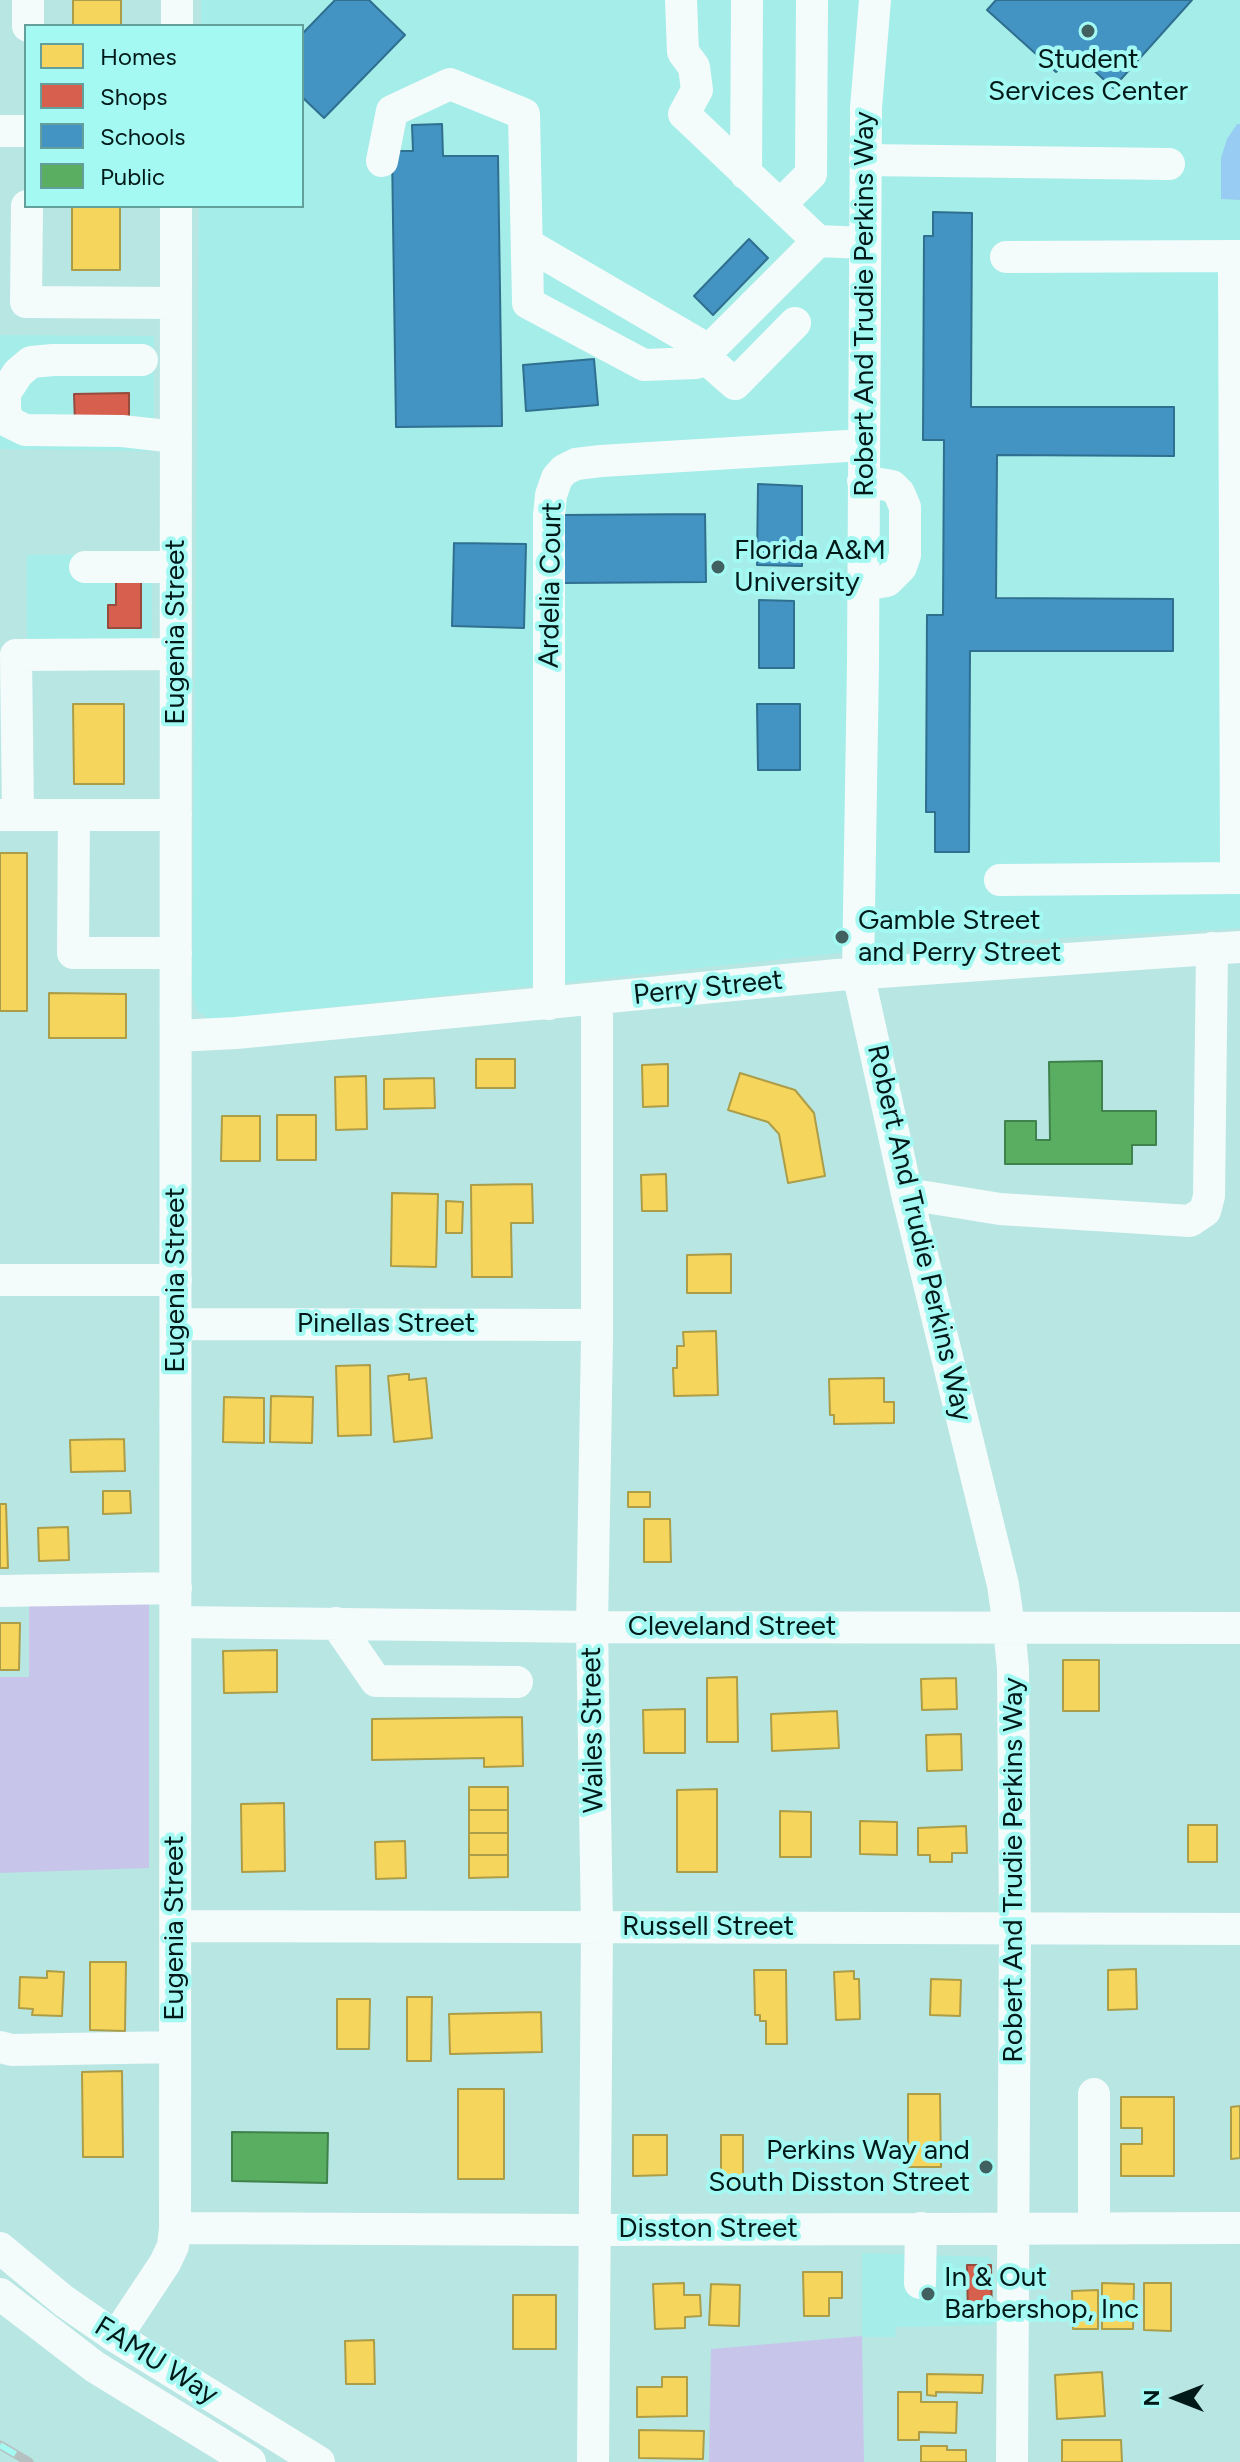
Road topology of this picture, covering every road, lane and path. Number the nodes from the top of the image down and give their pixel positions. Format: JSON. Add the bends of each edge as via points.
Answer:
{"nodes":[{"id":1,"x":28,"y":0,"type":"edge"},
{"id":2,"x":177,"y":0,"type":"edge"},
{"id":3,"x":681,"y":0,"type":"edge"},
{"id":4,"x":747,"y":0,"type":"edge"},
{"id":5,"x":812,"y":0,"type":"edge"},
{"id":6,"x":875,"y":0,"type":"edge"},
{"id":7,"x":28,"y":24,"type":"edge"},
{"id":8,"x":177,"y":24,"type":"edge"},
{"id":9,"x":0,"y":131,"type":"edge"},
{"id":10,"x":24,"y":131,"type":"edge"},
{"id":11,"x":865,"y":160,"type":"junction"},
{"id":12,"x":382,"y":161,"type":"dead end"},
{"id":13,"x":1169,"y":164,"type":"dead end"},
{"id":14,"x":746,"y":174,"type":"junction"},
{"id":15,"x":780,"y":205,"type":"junction"},
{"id":16,"x":27,"y":208,"type":"edge"},
{"id":17,"x":176,"y":208,"type":"edge"},
{"id":18,"x":818,"y":241,"type":"junction"},
{"id":19,"x":865,"y":243,"type":"junction"},
{"id":20,"x":527,"y":244,"type":"junction"},
{"id":21,"x":1237,"y":256,"type":"edge"},
{"id":22,"x":1006,"y":257,"type":"dead end"},
{"id":23,"x":176,"y":303,"type":"junction"},
{"id":24,"x":795,"y":323,"type":"dead end"},
{"id":25,"x":706,"y":353,"type":"junction"},
{"id":26,"x":142,"y":360,"type":"dead end"},
{"id":27,"x":176,"y":437,"type":"junction"},
{"id":28,"x":863,"y":445,"type":"junction"},
{"id":29,"x":85,"y":567,"type":"dead end"},
{"id":30,"x":176,"y":567,"type":"junction"},
{"id":31,"x":176,"y":654,"type":"junction"},
{"id":32,"x":9,"y":815,"type":"edge"},
{"id":33,"x":74,"y":815,"type":"junction"},
{"id":34,"x":176,"y":815,"type":"junction"},
{"id":35,"x":1238,"y":878,"type":"edge"},
{"id":36,"x":1000,"y":880,"type":"dead end"},
{"id":37,"x":1226,"y":948,"type":"edge"},
{"id":38,"x":176,"y":953,"type":"junction"},
{"id":39,"x":858,"y":973,"type":"junction"},
{"id":40,"x":597,"y":999,"type":"junction"},
{"id":41,"x":549,"y":1004,"type":"junction"},
{"id":42,"x":176,"y":1036,"type":"junction"},
{"id":43,"x":907,"y":1194,"type":"junction"},
{"id":44,"x":0,"y":1280,"type":"edge"},
{"id":45,"x":176,"y":1280,"type":"junction"},
{"id":46,"x":176,"y":1324,"type":"junction"},
{"id":47,"x":597,"y":1325,"type":"junction"},
{"id":48,"x":176,"y":1588,"type":"junction"},
{"id":49,"x":0,"y":1591,"type":"edge"},
{"id":50,"x":176,"y":1622,"type":"junction"},
{"id":51,"x":336,"y":1623,"type":"junction"},
{"id":52,"x":592,"y":1627,"type":"junction"},
{"id":53,"x":1009,"y":1627,"type":"junction"},
{"id":54,"x":1240,"y":1628,"type":"edge"},
{"id":55,"x":517,"y":1682,"type":"dead end"},
{"id":56,"x":175,"y":1926,"type":"junction"},
{"id":57,"x":597,"y":1927,"type":"junction"},
{"id":58,"x":1015,"y":1927,"type":"junction"},
{"id":59,"x":1240,"y":1929,"type":"edge"},
{"id":60,"x":0,"y":2047,"type":"edge"},
{"id":61,"x":175,"y":2047,"type":"junction"},
{"id":62,"x":1094,"y":2094,"type":"dead end"},
{"id":63,"x":175,"y":2228,"type":"junction"},
{"id":64,"x":921,"y":2228,"type":"junction"},
{"id":65,"x":1015,"y":2228,"type":"junction"},
{"id":66,"x":1094,"y":2228,"type":"junction"},
{"id":67,"x":1240,"y":2228,"type":"edge"},
{"id":68,"x":593,"y":2230,"type":"junction"},
{"id":69,"x":0,"y":2248,"type":"edge"},
{"id":70,"x":920,"y":2283,"type":"dead end"},
{"id":71,"x":0,"y":2294,"type":"edge"},
{"id":72,"x":116,"y":2337,"type":"junction"},
{"id":73,"x":250,"y":2462,"type":"edge"},
{"id":74,"x":319,"y":2462,"type":"edge"},
{"id":75,"x":593,"y":2462,"type":"edge"},
{"id":76,"x":1012,"y":2462,"type":"edge"}],
"edges":[{"from":1,"to":7,"type":"street"},
{"from":2,"to":8,"type":"street"},
{"from":3,"to":14,"type":"street","via":[[683,52],[694,67],[697,90],[684,114]]},
{"from":4,"to":14,"type":"street"},
{"from":5,"to":15,"type":"street","via":[[811,174]]},
{"from":6,"to":11,"type":"street","name":"Robert And Trudie Perkins Way"},
{"from":9,"to":10,"type":"street"},
{"from":11,"to":13,"type":"street"},
{"from":11,"to":19,"type":"street","name":"Robert And Trudie Perkins Way"},
{"from":12,"to":20,"type":"street","via":[[392,111],[450,84],[524,114]]},
{"from":14,"to":15,"type":"street"},
{"from":15,"to":18,"type":"street"},
{"from":16,"to":23,"type":"street","via":[[26,302]]},
{"from":17,"to":23,"type":"street","name":"Eugenia Street"},
{"from":18,"to":19,"type":"street"},
{"from":18,"to":25,"type":"street"},
{"from":19,"to":28,"type":"street","name":"Robert And Trudie Perkins Way"},
{"from":20,"to":25,"type":"street"},
{"from":20,"to":25,"type":"street","via":[[528,303],[644,365],[696,363]]},
{"from":21,"to":22,"type":"street"},
{"from":21,"to":35,"type":"street"},
{"from":23,"to":27,"type":"street","name":"Eugenia Street"},
{"from":24,"to":25,"type":"street","via":[[735,384]]},
{"from":26,"to":27,"type":"street","via":[[31,362],[5,393],[9,422],[25,430]]},
{"from":27,"to":30,"type":"street","name":"Eugenia Street"},
{"from":28,"to":39,"type":"street","name":"Robert And Trudie Perkins Way"},
{"from":28,"to":41,"type":"street","name":"Ardelia Court","via":[[601,461],[576,464],[557,478],[549,515]]},
{"from":29,"to":30,"type":"street"},
{"from":30,"to":31,"type":"street","name":"Eugenia Street"},
{"from":31,"to":32,"type":"street","via":[[16,655]]},
{"from":31,"to":34,"type":"street","name":"Eugenia Street"},
{"from":32,"to":33,"type":"street"},
{"from":33,"to":34,"type":"street"},
{"from":33,"to":38,"type":"street","via":[[73,953]]},
{"from":34,"to":38,"type":"street","name":"Eugenia Street"},
{"from":35,"to":36,"type":"street"},
{"from":37,"to":39,"type":"street","name":"Perry Street"},
{"from":37,"to":43,"type":"street","via":[[1205,1211],[1190,1221],[1000,1209]]},
{"from":38,"to":42,"type":"street","name":"Eugenia Street"},
{"from":39,"to":40,"type":"street","name":"Perry Street"},
{"from":39,"to":43,"type":"street","name":"Robert And Trudie Perkins Way"},
{"from":40,"to":41,"type":"street","name":"Perry Street"},
{"from":40,"to":47,"type":"street","name":"Wailes Street"},
{"from":41,"to":42,"type":"street","name":"Perry Street"},
{"from":42,"to":45,"type":"street","name":"Eugenia Street"},
{"from":43,"to":53,"type":"street","name":"Robert And Trudie Perkins Way"},
{"from":44,"to":45,"type":"street"},
{"from":45,"to":46,"type":"street","name":"Eugenia Street"},
{"from":46,"to":47,"type":"street","name":"Pinellas Street"},
{"from":46,"to":48,"type":"street","name":"Eugenia Street"},
{"from":47,"to":52,"type":"street","name":"Wailes Street"},
{"from":48,"to":49,"type":"street"},
{"from":48,"to":50,"type":"street","name":"Eugenia Street"},
{"from":50,"to":51,"type":"street","name":"Cleveland Street"},
{"from":50,"to":56,"type":"street","name":"Eugenia Street"},
{"from":51,"to":52,"type":"street","name":"Cleveland Street"},
{"from":51,"to":55,"type":"street","via":[[376,1681]]},
{"from":52,"to":53,"type":"street","name":"Cleveland Street"},
{"from":52,"to":57,"type":"street","name":"Wailes Street"},
{"from":53,"to":54,"type":"street","name":"Cleveland Street"},
{"from":53,"to":58,"type":"street","name":"Robert And Trudie Perkins Way"},
{"from":56,"to":57,"type":"street","name":"Russell Street"},
{"from":56,"to":61,"type":"street","name":"Eugenia Street"},
{"from":57,"to":58,"type":"street","name":"Russell Street"},
{"from":57,"to":68,"type":"street","name":"Wailes Street"},
{"from":58,"to":59,"type":"street","name":"Russell Street"},
{"from":58,"to":65,"type":"street","name":"Robert And Trudie Perkins Way"},
{"from":60,"to":61,"type":"street"},
{"from":61,"to":63,"type":"street","name":"Eugenia Street"},
{"from":62,"to":66,"type":"street"},
{"from":63,"to":68,"type":"street","name":"Disston Street"},
{"from":63,"to":72,"type":"street","name":"Eugenia Street","via":[[165,2263]]},
{"from":64,"to":65,"type":"street","name":"Disston Street"},
{"from":64,"to":68,"type":"street","name":"Disston Street"},
{"from":64,"to":70,"type":"street"},
{"from":65,"to":66,"type":"street","name":"Disston Street"},
{"from":65,"to":76,"type":"street","name":"Robert And Trudie Perkins Way"},
{"from":66,"to":67,"type":"street","name":"Disston Street"},
{"from":68,"to":75,"type":"street","name":"Wailes Street"},
{"from":69,"to":72,"type":"street","name":"FAMU Way"},
{"from":71,"to":73,"type":"street","name":"FAMU Way","via":[[95,2367]]},
{"from":72,"to":74,"type":"street","name":"FAMU Way"}]}
